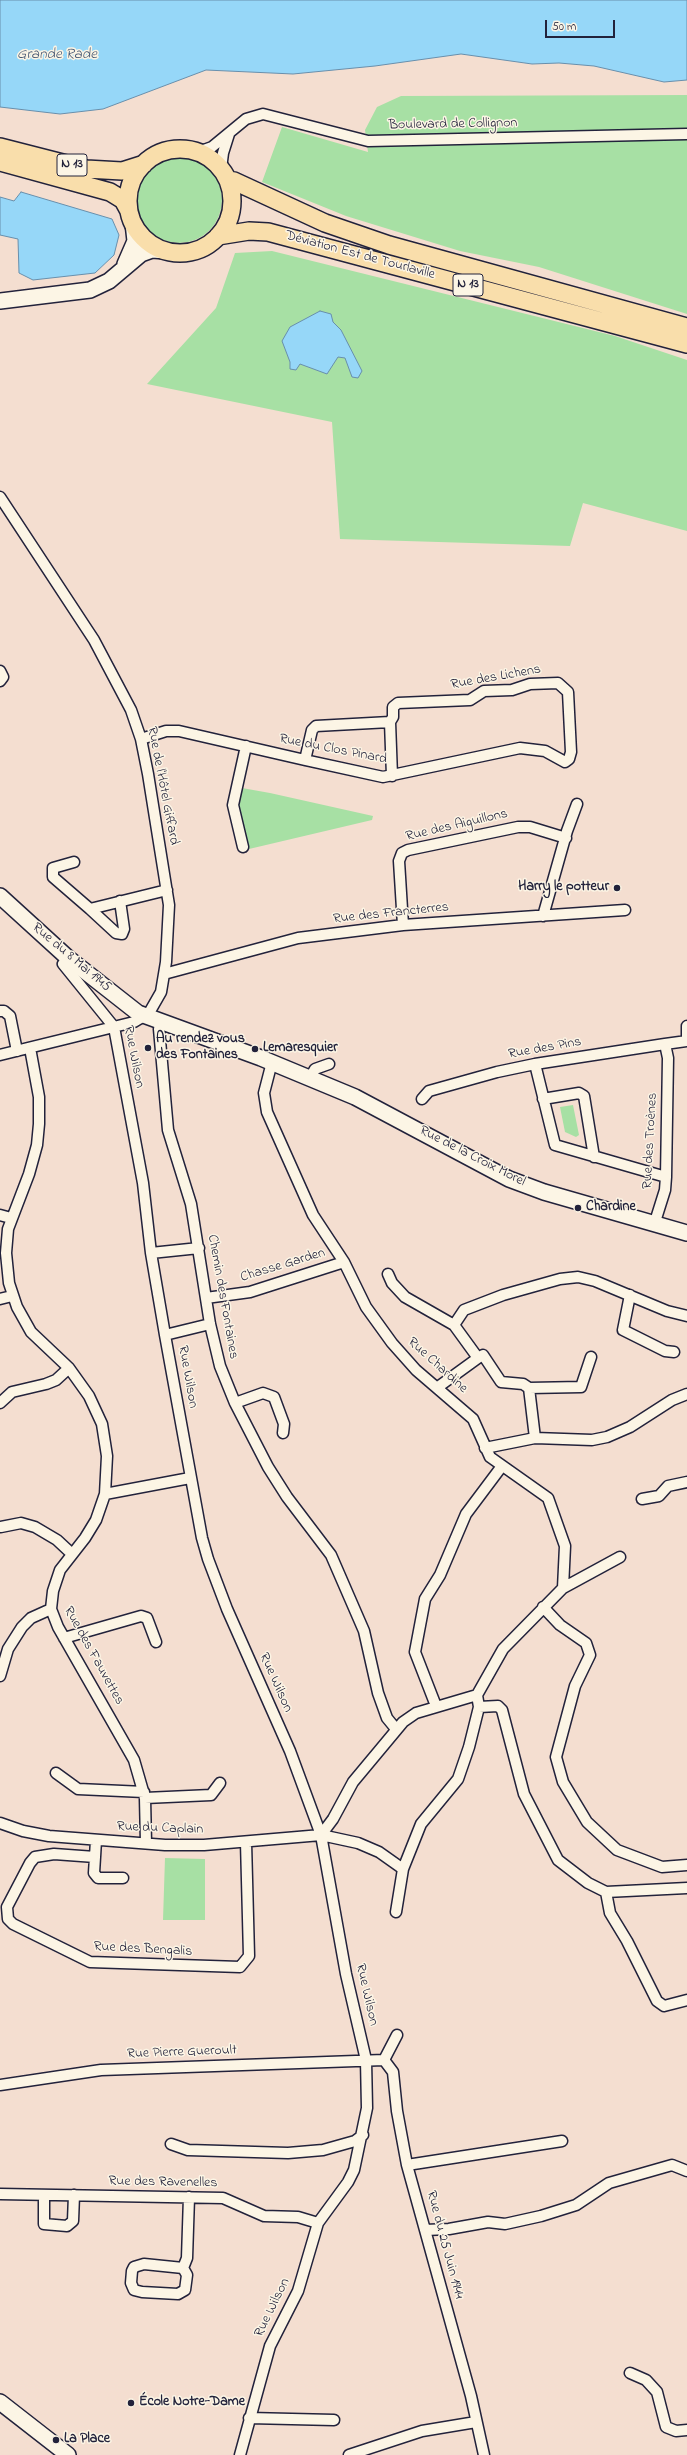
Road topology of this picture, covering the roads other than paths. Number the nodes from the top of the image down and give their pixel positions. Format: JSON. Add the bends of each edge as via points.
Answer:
{"nodes":[{"id":1,"x":229,"y":134,"type":"junction"},
{"id":2,"x":687,"y":134,"type":"edge"},
{"id":3,"x":0,"y":147,"type":"edge"},
{"id":4,"x":198,"y":152,"type":"junction"},
{"id":5,"x":0,"y":162,"type":"edge"},
{"id":6,"x":144,"y":164,"type":"junction"},
{"id":7,"x":224,"y":174,"type":"junction"},
{"id":8,"x":131,"y":217,"type":"junction"},
{"id":9,"x":218,"y":236,"type":"junction"},
{"id":10,"x":166,"y":251,"type":"junction"},
{"id":11,"x":119,"y":273,"type":"junction"},
{"id":12,"x":0,"y":301,"type":"edge"},
{"id":13,"x":687,"y":327,"type":"edge"},
{"id":14,"x":687,"y":344,"type":"edge"},
{"id":15,"x":0,"y":497,"type":"edge"},
{"id":16,"x":0,"y":671,"type":"edge"},
{"id":17,"x":0,"y":682,"type":"edge"},
{"id":18,"x":390,"y":722,"type":"junction"},
{"id":19,"x":141,"y":739,"type":"junction"},
{"id":20,"x":246,"y":746,"type":"junction"},
{"id":21,"x":305,"y":760,"type":"junction"},
{"id":22,"x":565,"y":762,"type":"joint"},
{"id":23,"x":392,"y":776,"type":"junction"},
{"id":24,"x":577,"y":804,"type":"dead end"},
{"id":25,"x":566,"y":838,"type":"junction"},
{"id":26,"x":243,"y":847,"type":"dead end"},
{"id":27,"x":74,"y":862,"type":"dead end"},
{"id":28,"x":167,"y":890,"type":"junction"},
{"id":29,"x":0,"y":896,"type":"edge"},
{"id":30,"x":120,"y":901,"type":"junction"},
{"id":31,"x":90,"y":909,"type":"junction"},
{"id":32,"x":625,"y":910,"type":"dead end"},
{"id":33,"x":544,"y":916,"type":"junction"},
{"id":34,"x":403,"y":925,"type":"junction"},
{"id":35,"x":68,"y":958,"type":"junction"},
{"id":36,"x":164,"y":974,"type":"junction"},
{"id":37,"x":0,"y":1010,"type":"edge"},
{"id":38,"x":146,"y":1016,"type":"junction"},
{"id":39,"x":162,"y":1022,"type":"junction"},
{"id":40,"x":687,"y":1026,"type":"edge"},
{"id":41,"x":114,"y":1027,"type":"junction"},
{"id":42,"x":665,"y":1044,"type":"junction"},
{"id":43,"x":30,"y":1048,"type":"junction"},
{"id":44,"x":17,"y":1051,"type":"junction"},
{"id":45,"x":0,"y":1055,"type":"edge"},
{"id":46,"x":272,"y":1062,"type":"junction"},
{"id":47,"x":330,"y":1064,"type":"dead end"},
{"id":48,"x":535,"y":1064,"type":"junction"},
{"id":49,"x":310,"y":1078,"type":"junction"},
{"id":50,"x":422,"y":1099,"type":"dead end"},
{"id":51,"x":543,"y":1099,"type":"junction"},
{"id":52,"x":594,"y":1157,"type":"junction"},
{"id":53,"x":666,"y":1177,"type":"junction"},
{"id":54,"x":0,"y":1215,"type":"edge"},
{"id":55,"x":11,"y":1218,"type":"junction"},
{"id":56,"x":654,"y":1225,"type":"junction"},
{"id":57,"x":687,"y":1233,"type":"edge"},
{"id":58,"x":199,"y":1248,"type":"junction"},
{"id":59,"x":151,"y":1253,"type":"junction"},
{"id":60,"x":344,"y":1262,"type":"junction"},
{"id":61,"x":388,"y":1274,"type":"dead end"},
{"id":62,"x":630,"y":1295,"type":"junction"},
{"id":63,"x":12,"y":1296,"type":"junction"},
{"id":64,"x":206,"y":1298,"type":"junction"},
{"id":65,"x":0,"y":1299,"type":"edge"},
{"id":66,"x":687,"y":1316,"type":"edge"},
{"id":67,"x":210,"y":1324,"type":"junction"},
{"id":68,"x":454,"y":1325,"type":"junction"},
{"id":69,"x":165,"y":1335,"type":"junction"},
{"id":70,"x":674,"y":1352,"type":"dead end"},
{"id":71,"x":591,"y":1357,"type":"dead end"},
{"id":72,"x":478,"y":1358,"type":"junction"},
{"id":73,"x":69,"y":1368,"type":"junction"},
{"id":74,"x":438,"y":1387,"type":"junction"},
{"id":75,"x":529,"y":1388,"type":"junction"},
{"id":76,"x":687,"y":1394,"type":"edge"},
{"id":77,"x":0,"y":1402,"type":"edge"},
{"id":78,"x":234,"y":1403,"type":"junction"},
{"id":79,"x":283,"y":1433,"type":"dead end"},
{"id":80,"x":535,"y":1438,"type":"junction"},
{"id":81,"x":485,"y":1448,"type":"junction"},
{"id":82,"x":502,"y":1466,"type":"junction"},
{"id":83,"x":190,"y":1478,"type":"junction"},
{"id":84,"x":687,"y":1482,"type":"edge"},
{"id":85,"x":105,"y":1494,"type":"junction"},
{"id":86,"x":642,"y":1498,"type":"dead end"},
{"id":87,"x":1,"y":1527,"type":"edge"},
{"id":88,"x":72,"y":1554,"type":"junction"},
{"id":89,"x":620,"y":1557,"type":"dead end"},
{"id":90,"x":563,"y":1588,"type":"junction"},
{"id":91,"x":543,"y":1607,"type":"junction"},
{"id":92,"x":51,"y":1609,"type":"junction"},
{"id":93,"x":64,"y":1638,"type":"junction"},
{"id":94,"x":156,"y":1642,"type":"dead end"},
{"id":95,"x":0,"y":1676,"type":"edge"},
{"id":96,"x":477,"y":1695,"type":"junction"},
{"id":97,"x":436,"y":1706,"type":"junction"},
{"id":98,"x":479,"y":1707,"type":"junction"},
{"id":99,"x":396,"y":1729,"type":"junction"},
{"id":100,"x":56,"y":1774,"type":"dead end"},
{"id":101,"x":220,"y":1783,"type":"dead end"},
{"id":102,"x":144,"y":1795,"type":"junction"},
{"id":103,"x":0,"y":1823,"type":"edge"},
{"id":104,"x":321,"y":1835,"type":"junction"},
{"id":105,"x":56,"y":1837,"type":"junction"},
{"id":106,"x":96,"y":1840,"type":"junction"},
{"id":107,"x":246,"y":1842,"type":"junction"},
{"id":108,"x":146,"y":1843,"type":"junction"},
{"id":109,"x":54,"y":1854,"type":"junction"},
{"id":110,"x":95,"y":1857,"type":"junction"},
{"id":111,"x":687,"y":1864,"type":"edge"},
{"id":112,"x":404,"y":1869,"type":"junction"},
{"id":113,"x":122,"y":1878,"type":"dead end"},
{"id":114,"x":687,"y":1888,"type":"edge"},
{"id":115,"x":606,"y":1892,"type":"junction"},
{"id":116,"x":396,"y":1912,"type":"dead end"},
{"id":117,"x":687,"y":2000,"type":"edge"},
{"id":118,"x":397,"y":2035,"type":"dead end"},
{"id":119,"x":366,"y":2060,"type":"junction"},
{"id":120,"x":384,"y":2060,"type":"junction"},
{"id":121,"x":0,"y":2085,"type":"edge"},
{"id":122,"x":363,"y":2135,"type":"junction"},
{"id":123,"x":562,"y":2141,"type":"dead end"},
{"id":124,"x":171,"y":2144,"type":"dead end"},
{"id":125,"x":342,"y":2145,"type":"junction"},
{"id":126,"x":357,"y":2159,"type":"junction"},
{"id":127,"x":407,"y":2165,"type":"junction"},
{"id":128,"x":687,"y":2172,"type":"edge"},
{"id":129,"x":0,"y":2194,"type":"edge"},
{"id":130,"x":44,"y":2195,"type":"junction"},
{"id":131,"x":74,"y":2195,"type":"junction"},
{"id":132,"x":189,"y":2197,"type":"junction"},
{"id":133,"x":318,"y":2223,"type":"junction"},
{"id":134,"x":425,"y":2230,"type":"junction"},
{"id":135,"x":183,"y":2268,"type":"junction"},
{"id":136,"x":630,"y":2373,"type":"dead end"},
{"id":137,"x":0,"y":2402,"type":"edge"},
{"id":138,"x":249,"y":2418,"type":"junction"},
{"id":139,"x":334,"y":2420,"type":"dead end"},
{"id":140,"x":476,"y":2422,"type":"junction"},
{"id":141,"x":687,"y":2430,"type":"edge"},
{"id":142,"x":68,"y":2455,"type":"edge"},
{"id":143,"x":240,"y":2455,"type":"edge"},
{"id":144,"x":349,"y":2455,"type":"edge"},
{"id":145,"x":484,"y":2455,"type":"edge"}],
"edges":[{"from":1,"to":2,"type":"street","name":"Boulevard de Collignon","via":[[246,119],[263,114],[368,141]]},
{"from":1,"to":4,"type":"street","name":"Boulevard de Collignon","via":[[212,147]]},
{"from":1,"to":7,"type":"street","via":[[223,153]]},
{"from":3,"to":6,"type":"highway","number":"N 13","via":[[86,169],[122,171]]},
{"from":4,"to":6,"type":"highway","via":[[182,149],[166,151]]},
{"from":4,"to":7,"type":"highway","via":[[212,160]]},
{"from":5,"to":8,"type":"highway","number":"N 13","via":[[110,192],[123,200]]},
{"from":6,"to":8,"type":"highway","via":[[133,179],[129,195]]},
{"from":7,"to":9,"type":"highway","via":[[231,192],[231,210],[225,227]]},
{"from":7,"to":13,"type":"highway","name":"Déviation Est de Tourlaville","number":"N 13","via":[[234,181],[325,222],[389,246]]},
{"from":8,"to":10,"type":"highway","via":[[147,240]]},
{"from":8,"to":11,"type":"main road","via":[[136,236]]},
{"from":9,"to":10,"type":"highway","via":[[199,249],[177,253]]},
{"from":9,"to":14,"type":"highway","name":"Déviation Est de Tourlaville","number":"N 13","via":[[249,231],[268,232]]},
{"from":10,"to":11,"type":"main road","via":[[152,250],[141,254]]},
{"from":11,"to":12,"type":"main road","via":[[105,284],[90,290]]},
{"from":15,"to":19,"type":"street","name":"Rue de l'Hôtel Giffard","via":[[94,640],[131,710]]},
{"from":16,"to":17,"type":"street","via":[[3,677]]},
{"from":18,"to":21,"type":"street","via":[[316,726],[312,730]]},
{"from":18,"to":22,"type":"street","name":"Rue des Lichens","via":[[393,707],[398,703],[470,700],[484,691],[512,690],[530,684],[558,683],[565,688],[568,697],[571,752]]},
{"from":18,"to":23,"type":"street","name":"Rue des Lichens"},
{"from":19,"to":20,"type":"street","name":"Rue du Clos Pinard","via":[[166,731],[178,731]]},
{"from":19,"to":28,"type":"street","name":"Rue de l'Hôtel Giffard"},
{"from":20,"to":21,"type":"street","name":"Rue du Clos Pinard"},
{"from":20,"to":26,"type":"street","via":[[233,804]]},
{"from":21,"to":23,"type":"street","name":"Rue du Clos Pinard","via":[[384,777]]},
{"from":22,"to":23,"type":"street","name":"Rue du Clos Pinard","via":[[545,751],[520,748]]},
{"from":24,"to":25,"type":"street"},
{"from":25,"to":33,"type":"street"},
{"from":25,"to":34,"type":"street","name":"Rue des Aiguillons","via":[[530,827],[518,827],[402,853],[399,861]]},
{"from":27,"to":31,"type":"street","via":[[53,868],[53,877]]},
{"from":28,"to":30,"type":"street"},
{"from":28,"to":36,"type":"street","name":"Rue de l'Hôtel Giffard","via":[[169,920]]},
{"from":29,"to":35,"type":"main road","name":"Rue du 8 Mai 1945"},
{"from":30,"to":31,"type":"street"},
{"from":30,"to":31,"type":"street","via":[[124,929],[122,934],[116,933]]},
{"from":32,"to":33,"type":"street","name":"Rue des Francterres"},
{"from":33,"to":34,"type":"street","name":"Rue des Francterres"},
{"from":34,"to":36,"type":"street","name":"Rue des Francterres","via":[[298,938]]},
{"from":35,"to":38,"type":"main road","name":"Rue du 8 Mai 1945","via":[[110,990],[131,1010]]},
{"from":35,"to":41,"type":"street","name":"Rue Wilson","via":[[63,964]]},
{"from":36,"to":38,"type":"street","name":"Rue de l'Hôtel Giffard","via":[[158,1000]]},
{"from":37,"to":44,"type":"street","via":[[10,1016]]},
{"from":38,"to":39,"type":"main road","name":"Rue de la Croix Morel"},
{"from":38,"to":41,"type":"street"},
{"from":39,"to":46,"type":"main road","name":"Rue de la Croix Morel"},
{"from":39,"to":58,"type":"street","name":"Chemin des Fontaines","via":[[159,1029],[168,1130],[191,1204]]},
{"from":40,"to":42,"type":"street","name":"Rue des Pins","via":[[686,1041]]},
{"from":41,"to":43,"type":"street"},
{"from":41,"to":59,"type":"street","name":"Rue Wilson","via":[[143,1183]]},
{"from":42,"to":48,"type":"street","name":"Rue des Pins"},
{"from":42,"to":53,"type":"street","name":"Rue des Troènes","via":[[668,1058]]},
{"from":43,"to":44,"type":"street"},
{"from":43,"to":55,"type":"street","name":"Rue des Fauvettes","via":[[39,1097],[37,1145],[29,1174]]},
{"from":44,"to":45,"type":"street"},
{"from":46,"to":49,"type":"main road","name":"Rue de la Croix Morel"},
{"from":46,"to":60,"type":"street","name":"Rue Chardine","via":[[264,1093],[267,1112],[313,1215]]},
{"from":47,"to":49,"type":"street","via":[[315,1069]]},
{"from":48,"to":50,"type":"street","name":"Rue des Pins","via":[[429,1091]]},
{"from":48,"to":51,"type":"street"},
{"from":49,"to":56,"type":"main road","name":"Rue de la Croix Morel","via":[[362,1100],[508,1179]]},
{"from":51,"to":52,"type":"street","via":[[555,1145]]},
{"from":51,"to":52,"type":"street","via":[[579,1093],[584,1096]]},
{"from":52,"to":53,"type":"street"},
{"from":53,"to":56,"type":"street","name":"Rue des Troènes","via":[[665,1190]]},
{"from":54,"to":55,"type":"street"},
{"from":55,"to":63,"type":"street","name":"Rue des Fauvettes","via":[[6,1253]]},
{"from":56,"to":57,"type":"main road","name":"Rue de la Croix Morel"},
{"from":58,"to":59,"type":"street"},
{"from":58,"to":64,"type":"street","name":"Chemin des Fontaines"},
{"from":59,"to":69,"type":"street","name":"Rue Wilson"},
{"from":60,"to":64,"type":"street","name":"Chasse Garden","via":[[250,1292]]},
{"from":60,"to":74,"type":"street","name":"Rue Chardine","via":[[366,1307],[386,1335],[416,1370]]},
{"from":61,"to":68,"type":"street","via":[[392,1283],[405,1297]]},
{"from":62,"to":66,"type":"street"},
{"from":62,"to":68,"type":"street","via":[[585,1278],[560,1279],[470,1306]]},
{"from":62,"to":70,"type":"street","via":[[623,1330],[665,1352]]},
{"from":63,"to":65,"type":"street"},
{"from":63,"to":73,"type":"street","name":"Rue des Fauvettes","via":[[37,1340]]},
{"from":64,"to":67,"type":"street","name":"Chemin des Fontaines"},
{"from":67,"to":69,"type":"street"},
{"from":67,"to":78,"type":"street","name":"Chemin des Fontaines","via":[[220,1366]]},
{"from":68,"to":72,"type":"street"},
{"from":69,"to":83,"type":"street","name":"Rue Wilson"},
{"from":71,"to":75,"type":"street","via":[[581,1387]]},
{"from":72,"to":74,"type":"street"},
{"from":72,"to":75,"type":"street","via":[[483,1355],[501,1382],[523,1384]]},
{"from":73,"to":77,"type":"street","via":[[56,1380],[12,1392]]},
{"from":73,"to":85,"type":"street","name":"Rue des Fauvettes","via":[[89,1396],[102,1424],[107,1462]]},
{"from":74,"to":81,"type":"street","name":"Rue Chardine","via":[[473,1419],[482,1435]]},
{"from":75,"to":80,"type":"street"},
{"from":76,"to":80,"type":"street","via":[[607,1438]]},
{"from":78,"to":79,"type":"street","via":[[263,1393],[274,1396],[284,1424]]},
{"from":78,"to":99,"type":"street","name":"Chemin des Fontaines","via":[[287,1497],[331,1555],[364,1631],[378,1692],[388,1718]]},
{"from":80,"to":81,"type":"street"},
{"from":81,"to":82,"type":"street","name":"Rue Chardine","via":[[490,1457]]},
{"from":82,"to":90,"type":"street","name":"Rue Chardine","via":[[548,1498],[565,1546]]},
{"from":82,"to":97,"type":"street","via":[[466,1514],[440,1575],[424,1599],[414,1652]]},
{"from":83,"to":85,"type":"street"},
{"from":83,"to":104,"type":"street","name":"Rue Wilson","via":[[208,1559],[227,1609],[290,1751]]},
{"from":84,"to":86,"type":"street","via":[[668,1486],[659,1496]]},
{"from":85,"to":88,"type":"street","name":"Rue des Fauvettes","via":[[96,1520]]},
{"from":87,"to":88,"type":"street","via":[[21,1523],[35,1526],[57,1540]]},
{"from":88,"to":92,"type":"street","name":"Rue des Fauvettes","via":[[55,1582]]},
{"from":89,"to":90,"type":"street"},
{"from":90,"to":91,"type":"street"},
{"from":91,"to":96,"type":"street","via":[[503,1649]]},
{"from":91,"to":111,"type":"street","via":[[560,1625],[586,1643],[590,1654],[575,1686],[556,1756],[563,1782],[587,1822],[617,1850],[662,1867]]},
{"from":92,"to":93,"type":"street","name":"Rue des Fauvettes"},
{"from":92,"to":95,"type":"street","via":[[31,1618],[22,1627],[8,1649]]},
{"from":93,"to":94,"type":"street","via":[[141,1616],[147,1618]]},
{"from":93,"to":102,"type":"street","name":"Rue des Fauvettes","via":[[134,1760]]},
{"from":96,"to":97,"type":"street"},
{"from":96,"to":98,"type":"street"},
{"from":97,"to":99,"type":"street","via":[[416,1713]]},
{"from":98,"to":112,"type":"street","via":[[458,1779],[421,1824]]},
{"from":98,"to":115,"type":"street","via":[[498,1706],[502,1710],[524,1794],[558,1860],[588,1883]]},
{"from":99,"to":104,"type":"street","via":[[353,1782],[333,1819]]},
{"from":100,"to":102,"type":"street","via":[[78,1789]]},
{"from":101,"to":102,"type":"street","via":[[211,1795]]},
{"from":102,"to":108,"type":"street","name":"Rue des Fauvettes"},
{"from":103,"to":105,"type":"street","name":"Rue du Caplain","via":[[22,1831]]},
{"from":104,"to":107,"type":"street","name":"Rue du Caplain"},
{"from":104,"to":112,"type":"street","name":"Rue du Caplain","via":[[358,1843],[379,1852]]},
{"from":104,"to":119,"type":"street","name":"Rue Wilson","via":[[346,1974]]},
{"from":105,"to":106,"type":"street","name":"Rue du Caplain"},
{"from":105,"to":109,"type":"street"},
{"from":106,"to":108,"type":"street","name":"Rue du Caplain"},
{"from":106,"to":110,"type":"street"},
{"from":107,"to":108,"type":"street","name":"Rue du Caplain","via":[[204,1845]]},
{"from":107,"to":109,"type":"street","name":"Rue des Bengalis","via":[[249,1956],[240,1968],[90,1962],[13,1924],[6,1915],[7,1907],[30,1863],[40,1855]]},
{"from":109,"to":110,"type":"street","name":"Rue des Bengalis"},
{"from":110,"to":113,"type":"street","via":[[94,1873],[98,1878]]},
{"from":112,"to":116,"type":"street"},
{"from":114,"to":115,"type":"street"},
{"from":115,"to":117,"type":"street","via":[[610,1913],[627,1941],[651,1993],[664,2006]]},
{"from":118,"to":120,"type":"street"},
{"from":119,"to":120,"type":"street"},
{"from":119,"to":121,"type":"street","name":"Rue Pierre Gueroult","via":[[101,2070]]},
{"from":119,"to":122,"type":"street","name":"Rue Wilson","via":[[368,2108]]},
{"from":120,"to":127,"type":"street","name":"Rue du 25 Juin 1944","via":[[393,2072]]},
{"from":122,"to":125,"type":"street"},
{"from":122,"to":126,"type":"street","name":"Rue Wilson"},
{"from":123,"to":127,"type":"street"},
{"from":124,"to":125,"type":"street","via":[[188,2150],[288,2153],[323,2150]]},
{"from":125,"to":126,"type":"street","via":[[351,2149]]},
{"from":126,"to":133,"type":"street","name":"Rue Wilson","via":[[348,2182]]},
{"from":127,"to":134,"type":"street","name":"Rue du 25 Juin 1944"},
{"from":128,"to":134,"type":"street","via":[[672,2165],[609,2183],[576,2206],[547,2215],[505,2224],[488,2222],[449,2229]]},
{"from":129,"to":130,"type":"street","name":"Rue des Ravenelles"},
{"from":130,"to":131,"type":"street","name":"Rue des Ravenelles"},
{"from":130,"to":131,"type":"street","via":[[44,2224],[68,2226],[73,2221]]},
{"from":131,"to":132,"type":"street","name":"Rue des Ravenelles"},
{"from":132,"to":133,"type":"street","name":"Rue des Ravenelles","via":[[223,2198],[264,2216],[298,2217]]},
{"from":132,"to":135,"type":"street","via":[[187,2258]]},
{"from":133,"to":138,"type":"street","name":"Rue Wilson","via":[[298,2290],[270,2346]]},
{"from":134,"to":140,"type":"street","name":"Rue du 25 Juin 1944"},
{"from":135,"to":135,"type":"street","via":[[187,2275],[187,2287],[182,2293],[142,2292],[134,2290],[132,2286],[132,2271],[139,2265]]},
{"from":136,"to":141,"type":"street","via":[[646,2380],[657,2392],[666,2427],[676,2431]]},
{"from":137,"to":142,"type":"main road"},
{"from":138,"to":139,"type":"street"},
{"from":138,"to":143,"type":"street","name":"Rue Wilson"},
{"from":140,"to":144,"type":"street","via":[[422,2431]]},
{"from":140,"to":145,"type":"street","name":"Rue du 25 Juin 1944"}]}
